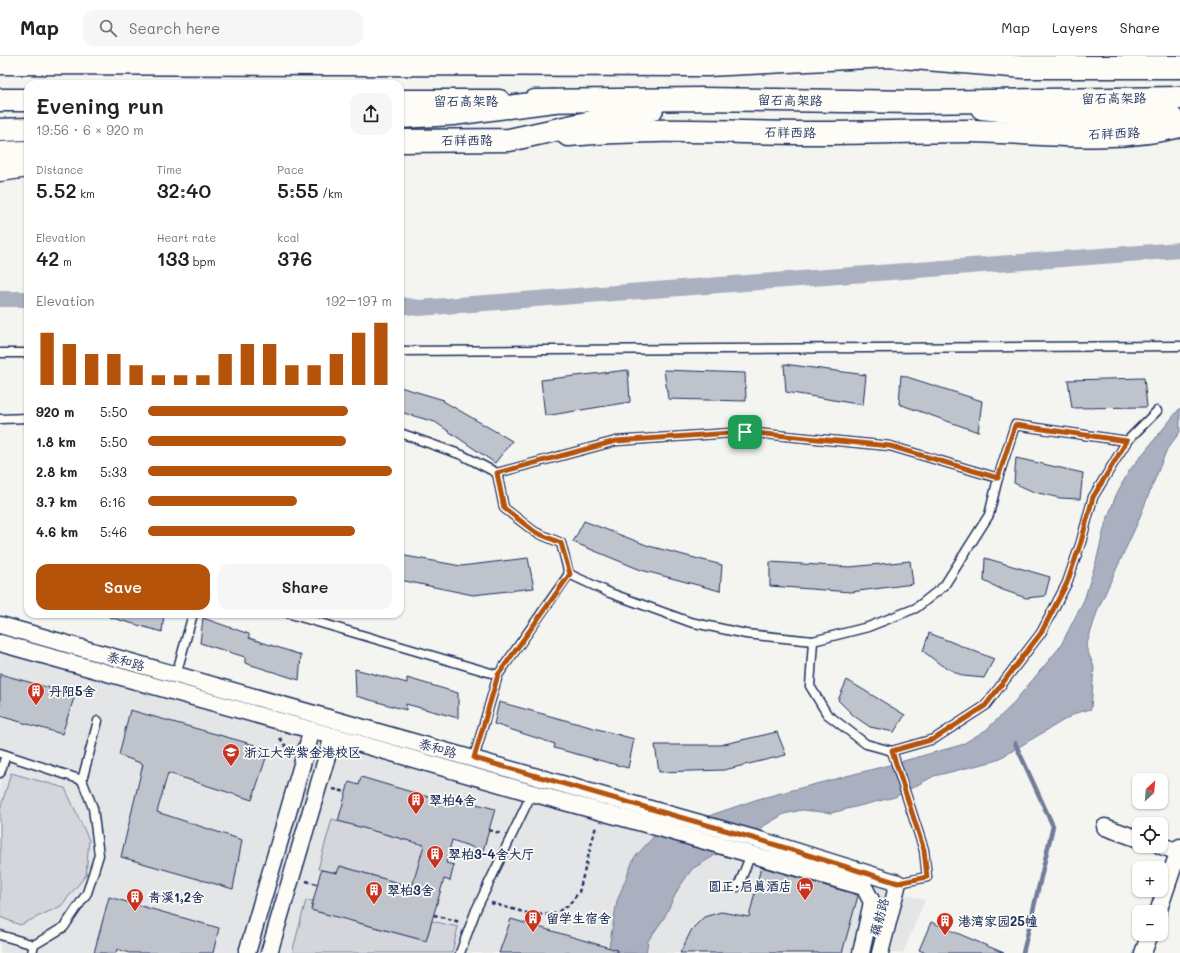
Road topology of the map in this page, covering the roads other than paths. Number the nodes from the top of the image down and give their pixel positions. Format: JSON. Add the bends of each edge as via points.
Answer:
{"nodes":[{"id":1,"x":609,"y":56,"type":"edge"},
{"id":2,"x":889,"y":56,"type":"edge"},
{"id":3,"x":893,"y":56,"type":"edge"},
{"id":4,"x":0,"y":63,"type":"edge"},
{"id":5,"x":707,"y":65,"type":"junction"},
{"id":6,"x":1180,"y":67,"type":"edge"},
{"id":7,"x":1180,"y":98,"type":"edge"},
{"id":8,"x":701,"y":99,"type":"junction"},
{"id":9,"x":0,"y":100,"type":"edge"},
{"id":10,"x":24,"y":100,"type":"edge"},
{"id":11,"x":404,"y":101,"type":"edge"},
{"id":12,"x":554,"y":101,"type":"junction"},
{"id":13,"x":920,"y":102,"type":"junction"},
{"id":14,"x":404,"y":117,"type":"edge"},
{"id":15,"x":1180,"y":118,"type":"edge"},
{"id":16,"x":1180,"y":126,"type":"edge"},
{"id":17,"x":24,"y":129,"type":"edge"},
{"id":18,"x":0,"y":130,"type":"edge"},
{"id":19,"x":509,"y":140,"type":"junction"},
{"id":20,"x":404,"y":141,"type":"edge"},
{"id":21,"x":24,"y":152,"type":"edge"},
{"id":22,"x":0,"y":153,"type":"edge"},
{"id":23,"x":24,"y":167,"type":"edge"},
{"id":24,"x":0,"y":170,"type":"edge"},
{"id":25,"x":1180,"y":346,"type":"edge"},
{"id":26,"x":404,"y":351,"type":"edge"},
{"id":27,"x":0,"y":353,"type":"edge"},
{"id":28,"x":24,"y":353,"type":"edge"},
{"id":29,"x":1157,"y":411,"type":"dead end"},
{"id":30,"x":24,"y":418,"type":"edge"},
{"id":31,"x":0,"y":419,"type":"edge"},
{"id":32,"x":404,"y":434,"type":"edge"},
{"id":33,"x":1127,"y":441,"type":"junction"},
{"id":34,"x":497,"y":473,"type":"junction"},
{"id":35,"x":998,"y":478,"type":"junction"},
{"id":36,"x":570,"y":574,"type":"junction"},
{"id":37,"x":192,"y":618,"type":"edge"},
{"id":38,"x":304,"y":618,"type":"edge"},
{"id":39,"x":0,"y":625,"type":"edge"},
{"id":40,"x":813,"y":641,"type":"junction"},
{"id":41,"x":0,"y":642,"type":"edge"},
{"id":42,"x":176,"y":675,"type":"junction"},
{"id":43,"x":498,"y":675,"type":"junction"},
{"id":44,"x":98,"y":721,"type":"dead end"},
{"id":45,"x":312,"y":730,"type":"junction"},
{"id":46,"x":333,"y":736,"type":"junction"},
{"id":47,"x":892,"y":751,"type":"junction"},
{"id":48,"x":3,"y":754,"type":"edge"},
{"id":49,"x":474,"y":758,"type":"junction"},
{"id":50,"x":0,"y":772,"type":"edge"},
{"id":51,"x":82,"y":780,"type":"junction"},
{"id":52,"x":532,"y":793,"type":"junction"},
{"id":53,"x":1105,"y":827,"type":"dead end"},
{"id":54,"x":1132,"y":837,"type":"edge"},
{"id":55,"x":1168,"y":848,"type":"edge"},
{"id":56,"x":1179,"y":850,"type":"edge"},
{"id":57,"x":746,"y":853,"type":"junction"},
{"id":58,"x":893,"y":882,"type":"junction"},
{"id":59,"x":738,"y":887,"type":"dead end"},
{"id":60,"x":1160,"y":905,"type":"edge"},
{"id":61,"x":0,"y":934,"type":"edge"},
{"id":62,"x":1148,"y":941,"type":"edge"},
{"id":63,"x":33,"y":949,"type":"edge"},
{"id":64,"x":247,"y":953,"type":"edge"},
{"id":65,"x":269,"y":953,"type":"edge"},
{"id":66,"x":460,"y":953,"type":"edge"},
{"id":67,"x":861,"y":953,"type":"edge"},
{"id":68,"x":868,"y":953,"type":"edge"},
{"id":69,"x":880,"y":953,"type":"edge"},
{"id":70,"x":1144,"y":953,"type":"edge"}],
"edges":[{"from":1,"to":5,"type":"main road"},
{"from":2,"to":3,"type":"main road"},
{"from":2,"to":5,"type":"main road"},
{"from":2,"to":6,"type":"main road","via":[[1024,67]]},
{"from":4,"to":5,"type":"main road"},
{"from":7,"to":13,"type":"main road","name":"留石高架路"},
{"from":8,"to":12,"type":"main road","name":"留石高架路"},
{"from":8,"to":13,"type":"main road","name":"留石高架路"},
{"from":8,"to":19,"type":"main road"},
{"from":9,"to":10,"type":"main road"},
{"from":11,"to":12,"type":"main road","name":"留石高架路"},
{"from":12,"to":14,"type":"main road","via":[[453,114]]},
{"from":13,"to":15,"type":"main road","name":"石祥西路","via":[[1056,116]]},
{"from":16,"to":19,"type":"main road","name":"石祥西路","via":[[1160,131],[1114,135],[972,131],[611,131]]},
{"from":17,"to":18,"type":"main road"},
{"from":19,"to":20,"type":"main road","name":"石祥西路"},
{"from":21,"to":22,"type":"main road"},
{"from":23,"to":24,"type":"main road"},
{"from":25,"to":26,"type":"lane"},
{"from":27,"to":28,"type":"lane"},
{"from":29,"to":33,"type":"lane"},
{"from":30,"to":31,"type":"lane"},
{"from":32,"to":34,"type":"lane","via":[[462,455]]},
{"from":33,"to":35,"type":"lane","via":[[1015,425]]},
{"from":33,"to":47,"type":"lane","via":[[1093,497],[1067,583],[1041,633],[985,706],[934,739]]},
{"from":34,"to":35,"type":"lane","via":[[616,441],[745,432],[890,446]]},
{"from":34,"to":36,"type":"lane","via":[[504,508],[535,532],[561,543]]},
{"from":35,"to":40,"type":"lane","via":[[989,516],[944,586],[916,608],[868,626]]},
{"from":36,"to":40,"type":"lane","via":[[610,593],[690,622],[746,634]]},
{"from":36,"to":43,"type":"lane"},
{"from":37,"to":42,"type":"lane"},
{"from":38,"to":43,"type":"lane"},
{"from":39,"to":42,"type":"street","name":"泰和路"},
{"from":40,"to":47,"type":"lane","via":[[810,686],[827,714],[866,744]]},
{"from":41,"to":45,"type":"street","name":"泰和路"},
{"from":42,"to":49,"type":"street","name":"泰和路"},
{"from":43,"to":49,"type":"lane"},
{"from":44,"to":51,"type":"lane"},
{"from":45,"to":46,"type":"street","name":"泰和路"},
{"from":45,"to":64,"type":"street"},
{"from":46,"to":52,"type":"street","name":"泰和路"},
{"from":46,"to":65,"type":"street"},
{"from":47,"to":58,"type":"lane","via":[[924,850],[927,877]]},
{"from":48,"to":50,"type":"lane"},
{"from":48,"to":51,"type":"lane"},
{"from":49,"to":58,"type":"street","name":"泰和路","via":[[763,841]]},
{"from":51,"to":63,"type":"lane","via":[[93,808],[99,856],[87,893],[64,927]]},
{"from":52,"to":57,"type":"street","name":"泰和路"},
{"from":52,"to":66,"type":"lane","via":[[481,900]]},
{"from":53,"to":54,"type":"street"},
{"from":55,"to":56,"type":"street"},
{"from":56,"to":60,"type":"street"},
{"from":57,"to":59,"type":"lane"},
{"from":57,"to":67,"type":"street","name":"泰和路","via":[[864,887],[872,902]]},
{"from":58,"to":68,"type":"street","name":"藕舫路"},
{"from":58,"to":69,"type":"street","name":"藕舫路"},
{"from":61,"to":63,"type":"lane"},
{"from":62,"to":70,"type":"street"}]}
